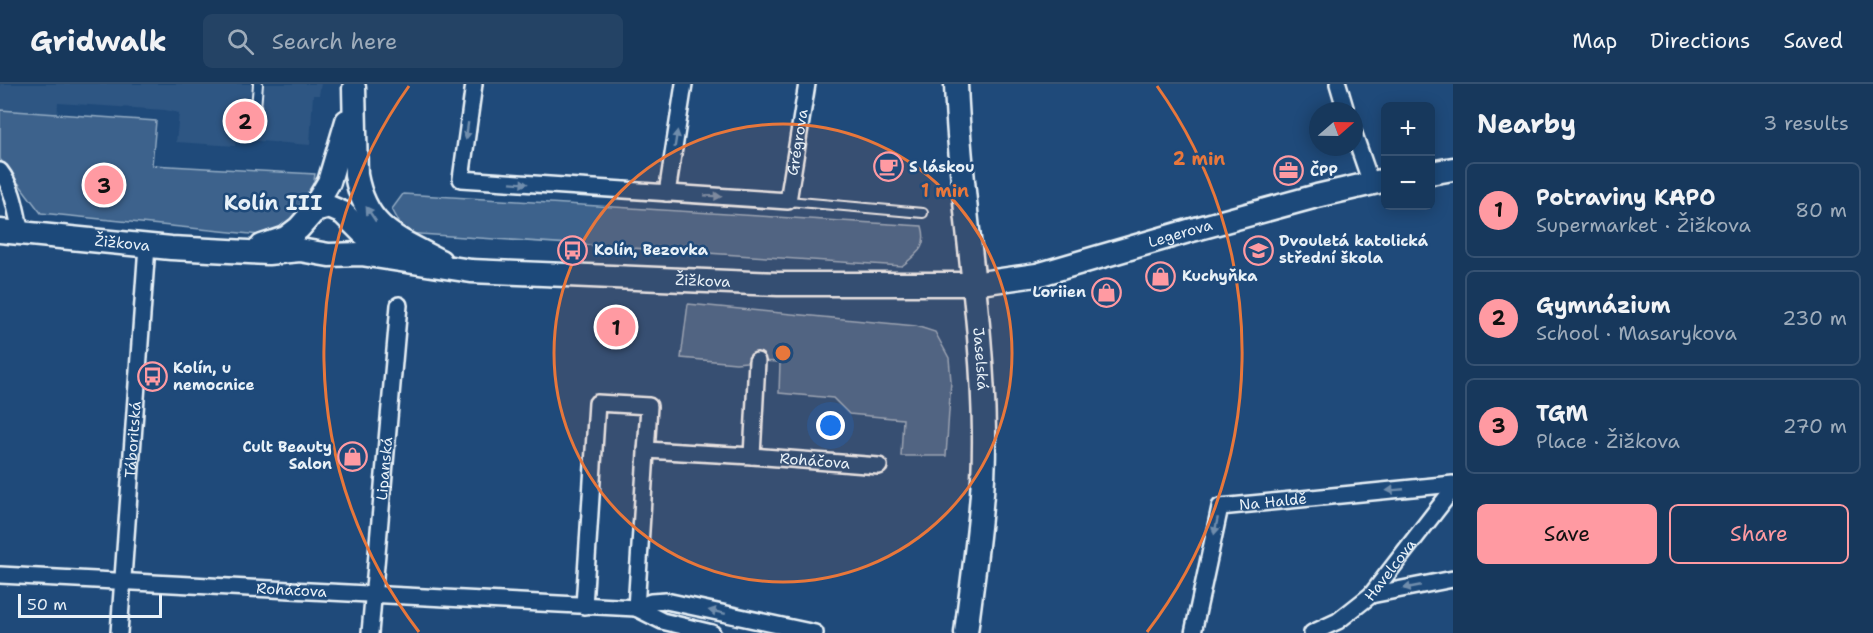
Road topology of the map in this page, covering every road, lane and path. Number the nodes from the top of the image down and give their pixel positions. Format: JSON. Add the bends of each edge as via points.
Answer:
{"nodes":[{"id":1,"x":258,"y":84,"type":"edge"},
{"id":2,"x":474,"y":84,"type":"edge"},
{"id":3,"x":684,"y":84,"type":"edge"},
{"id":4,"x":807,"y":84,"type":"edge"},
{"id":5,"x":956,"y":84,"type":"edge"},
{"id":6,"x":1338,"y":84,"type":"edge"},
{"id":7,"x":355,"y":86,"type":"edge"},
{"id":8,"x":1343,"y":102,"type":"edge"},
{"id":9,"x":256,"y":108,"type":"dead end"},
{"id":10,"x":1363,"y":152,"type":"edge"},
{"id":11,"x":1453,"y":169,"type":"edge"},
{"id":12,"x":0,"y":171,"type":"edge"},
{"id":13,"x":1435,"y":172,"type":"edge"},
{"id":14,"x":1378,"y":181,"type":"edge"},
{"id":15,"x":667,"y":193,"type":"junction"},
{"id":16,"x":788,"y":201,"type":"junction"},
{"id":17,"x":922,"y":213,"type":"dead end"},
{"id":18,"x":309,"y":216,"type":"junction"},
{"id":19,"x":348,"y":220,"type":"junction"},
{"id":20,"x":10,"y":232,"type":"edge"},
{"id":21,"x":147,"y":246,"type":"junction"},
{"id":22,"x":246,"y":252,"type":"junction"},
{"id":23,"x":326,"y":254,"type":"junction"},
{"id":24,"x":445,"y":267,"type":"junction"},
{"id":25,"x":973,"y":284,"type":"junction"},
{"id":26,"x":399,"y":304,"type":"dead end"},
{"id":27,"x":757,"y":361,"type":"dead end"},
{"id":28,"x":646,"y":450,"type":"junction"},
{"id":29,"x":752,"y":456,"type":"junction"},
{"id":30,"x":879,"y":466,"type":"dead end"},
{"id":31,"x":1453,"y":487,"type":"edge"},
{"id":32,"x":0,"y":576,"type":"edge"},
{"id":33,"x":1453,"y":579,"type":"edge"},
{"id":34,"x":123,"y":582,"type":"junction"},
{"id":35,"x":373,"y":595,"type":"junction"},
{"id":36,"x":1371,"y":595,"type":"junction"},
{"id":37,"x":584,"y":606,"type":"junction"},
{"id":38,"x":636,"y":608,"type":"junction"},
{"id":39,"x":119,"y":633,"type":"edge"},
{"id":40,"x":370,"y":633,"type":"edge"},
{"id":41,"x":712,"y":633,"type":"edge"},
{"id":42,"x":815,"y":633,"type":"edge"},
{"id":43,"x":966,"y":633,"type":"edge"},
{"id":44,"x":1193,"y":633,"type":"edge"},
{"id":45,"x":1312,"y":633,"type":"edge"}],
"edges":[{"from":1,"to":9,"type":"lane"},
{"from":2,"to":15,"type":"street","one_way":true,"via":[[460,179]]},
{"from":15,"to":3,"type":"street","one_way":true},
{"from":4,"to":16,"type":"street","name":"Grégrova"},
{"from":5,"to":25,"type":"street","name":"Jaselská"},
{"from":6,"to":8,"type":"street"},
{"from":7,"to":18,"type":"street","via":[[329,182]]},
{"from":7,"to":19,"type":"street","via":[[342,172]]},
{"from":24,"to":7,"type":"street","one_way":true,"via":[[389,233],[367,209],[356,175]]},
{"from":10,"to":14,"type":"street"},
{"from":11,"to":13,"type":"street"},
{"from":12,"to":20,"type":"street","via":[[14,200]]},
{"from":14,"to":25,"type":"street","name":"Legerova","via":[[1037,275]]},
{"from":15,"to":16,"type":"street","one_way":true},
{"from":16,"to":17,"type":"lane"},
{"from":18,"to":19,"type":"street","name":"Žižkova","via":[[329,207],[338,209]]},
{"from":18,"to":22,"type":"street","name":"Žižkova","via":[[286,238]]},
{"from":18,"to":23,"type":"street","via":[[304,229],[306,242]]},
{"from":19,"to":23,"type":"street","via":[[349,241],[343,249]]},
{"from":19,"to":24,"type":"street","name":"Žižkova","via":[[388,251]]},
{"from":20,"to":21,"type":"street","name":"Žižkova"},
{"from":21,"to":22,"type":"street","name":"Žižkova"},
{"from":21,"to":34,"type":"street","name":"Táboritská"},
{"from":22,"to":23,"type":"street","name":"Žižkova","via":[[306,250]]},
{"from":23,"to":24,"type":"street","name":"Žižkova","via":[[361,254]]},
{"from":24,"to":25,"type":"street","name":"Žižkova","via":[[777,284]]},
{"from":25,"to":43,"type":"street","name":"Jaselská","via":[[984,434],[982,493]]},
{"from":26,"to":35,"type":"street","name":"Lipanská"},
{"from":27,"to":29,"type":"street"},
{"from":28,"to":29,"type":"street","name":"Roháčova"},
{"from":28,"to":37,"type":"street","via":[[649,406],[597,403]]},
{"from":28,"to":38,"type":"street"},
{"from":29,"to":30,"type":"street","name":"Roháčova"},
{"from":31,"to":36,"type":"street","name":"Havelcova"},
{"from":31,"to":44,"type":"street","name":"Na Haldě","one_way":true,"via":[[1220,507]]},
{"from":32,"to":34,"type":"street","name":"Roháčova"},
{"from":33,"to":36,"type":"street","one_way":true},
{"from":34,"to":35,"type":"street","name":"Roháčova"},
{"from":34,"to":39,"type":"street","name":"Táboritská"},
{"from":35,"to":37,"type":"street","name":"Roháčova"},
{"from":35,"to":40,"type":"street","name":"Lipanská"},
{"from":36,"to":45,"type":"street","name":"Havelcova","via":[[1338,621]]},
{"from":37,"to":38,"type":"street","name":"Roháčova"},
{"from":38,"to":41,"type":"street","name":"Roháčova","via":[[662,621]]},
{"from":42,"to":38,"type":"street","name":"Roháčova","one_way":true,"via":[[666,601]]}]}
